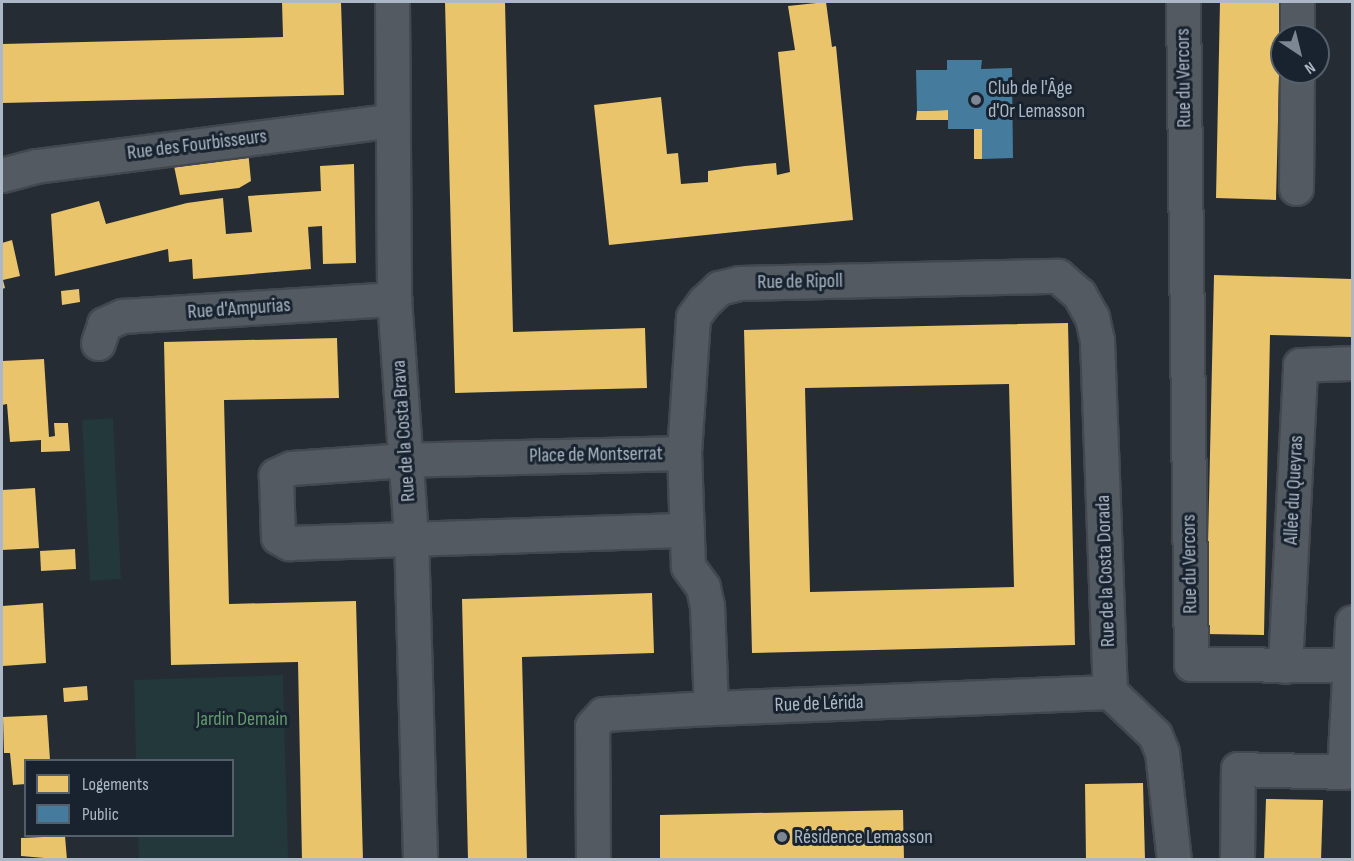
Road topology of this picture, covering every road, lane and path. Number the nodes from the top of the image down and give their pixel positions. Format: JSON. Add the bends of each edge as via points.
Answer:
{"nodes":[{"id":1,"x":392,"y":2,"type":"edge"},
{"id":2,"x":1183,"y":2,"type":"edge"},
{"id":3,"x":1297,"y":2,"type":"edge"},
{"id":4,"x":1297,"y":24,"type":"edge"},
{"id":5,"x":1297,"y":84,"type":"edge"},
{"id":6,"x":393,"y":120,"type":"junction"},
{"id":7,"x":2,"y":175,"type":"edge"},
{"id":8,"x":1296,"y":188,"type":"dead end"},
{"id":9,"x":1058,"y":276,"type":"joint"},
{"id":10,"x":394,"y":299,"type":"junction"},
{"id":11,"x":98,"y":343,"type":"dead end"},
{"id":12,"x":1353,"y":363,"type":"edge"},
{"id":13,"x":684,"y":453,"type":"junction"},
{"id":14,"x":406,"y":460,"type":"junction"},
{"id":15,"x":687,"y":530,"type":"junction"},
{"id":16,"x":411,"y":536,"type":"junction"},
{"id":17,"x":1353,"y":622,"type":"edge"},
{"id":18,"x":1350,"y":665,"type":"junction"},
{"id":19,"x":1285,"y":666,"type":"junction"},
{"id":20,"x":1110,"y":692,"type":"junction"},
{"id":21,"x":711,"y":708,"type":"junction"},
{"id":22,"x":420,"y":860,"type":"edge"},
{"id":23,"x":593,"y":860,"type":"edge"},
{"id":24,"x":1174,"y":860,"type":"edge"},
{"id":25,"x":1237,"y":860,"type":"edge"}],
"edges":[{"from":1,"to":6,"type":"street","name":"Rue de la Costa Brava"},
{"from":2,"to":19,"type":"street","name":"Rue du Vercors","via":[[1191,664]]},
{"from":3,"to":4,"type":"street"},
{"from":5,"to":8,"type":"street"},
{"from":6,"to":7,"type":"street","name":"Rue des Fourbisseurs","via":[[36,166]]},
{"from":6,"to":10,"type":"street","name":"Rue de la Costa Brava"},
{"from":9,"to":13,"type":"street","name":"Rue de Ripoll","via":[[739,283],[719,288],[693,317]]},
{"from":9,"to":20,"type":"street","name":"Rue de la Costa Dorada","via":[[1079,294],[1092,317],[1097,340]]},
{"from":10,"to":11,"type":"street","name":"Rue d'Ampurias","via":[[122,316],[104,324]]},
{"from":10,"to":14,"type":"street","name":"Rue de la Costa Brava"},
{"from":12,"to":19,"type":"street","name":"Allée du Queyras","via":[[1300,365]]},
{"from":13,"to":14,"type":"street","name":"Place de Montserrat"},
{"from":13,"to":15,"type":"street","name":"Place de Montserrat"},
{"from":14,"to":16,"type":"street","name":"Rue de la Costa Brava"},
{"from":14,"to":16,"type":"street","name":"Place de Montserrat","via":[[291,468],[276,475],[278,537],[290,543]]},
{"from":15,"to":16,"type":"street"},
{"from":15,"to":21,"type":"street","via":[[688,566],[703,587],[707,606]]},
{"from":16,"to":22,"type":"street","name":"Rue de la Costa Brava"},
{"from":17,"to":18,"type":"street"},
{"from":18,"to":19,"type":"street","name":"Rue du Vercors"},
{"from":18,"to":25,"type":"street","via":[[1344,772],[1238,769]]},
{"from":20,"to":21,"type":"street","name":"Rue de Lérida"},
{"from":20,"to":24,"type":"street","via":[[1155,735],[1162,752]]},
{"from":21,"to":23,"type":"street","name":"Rue de Lérida","via":[[603,714],[592,726]]}]}
